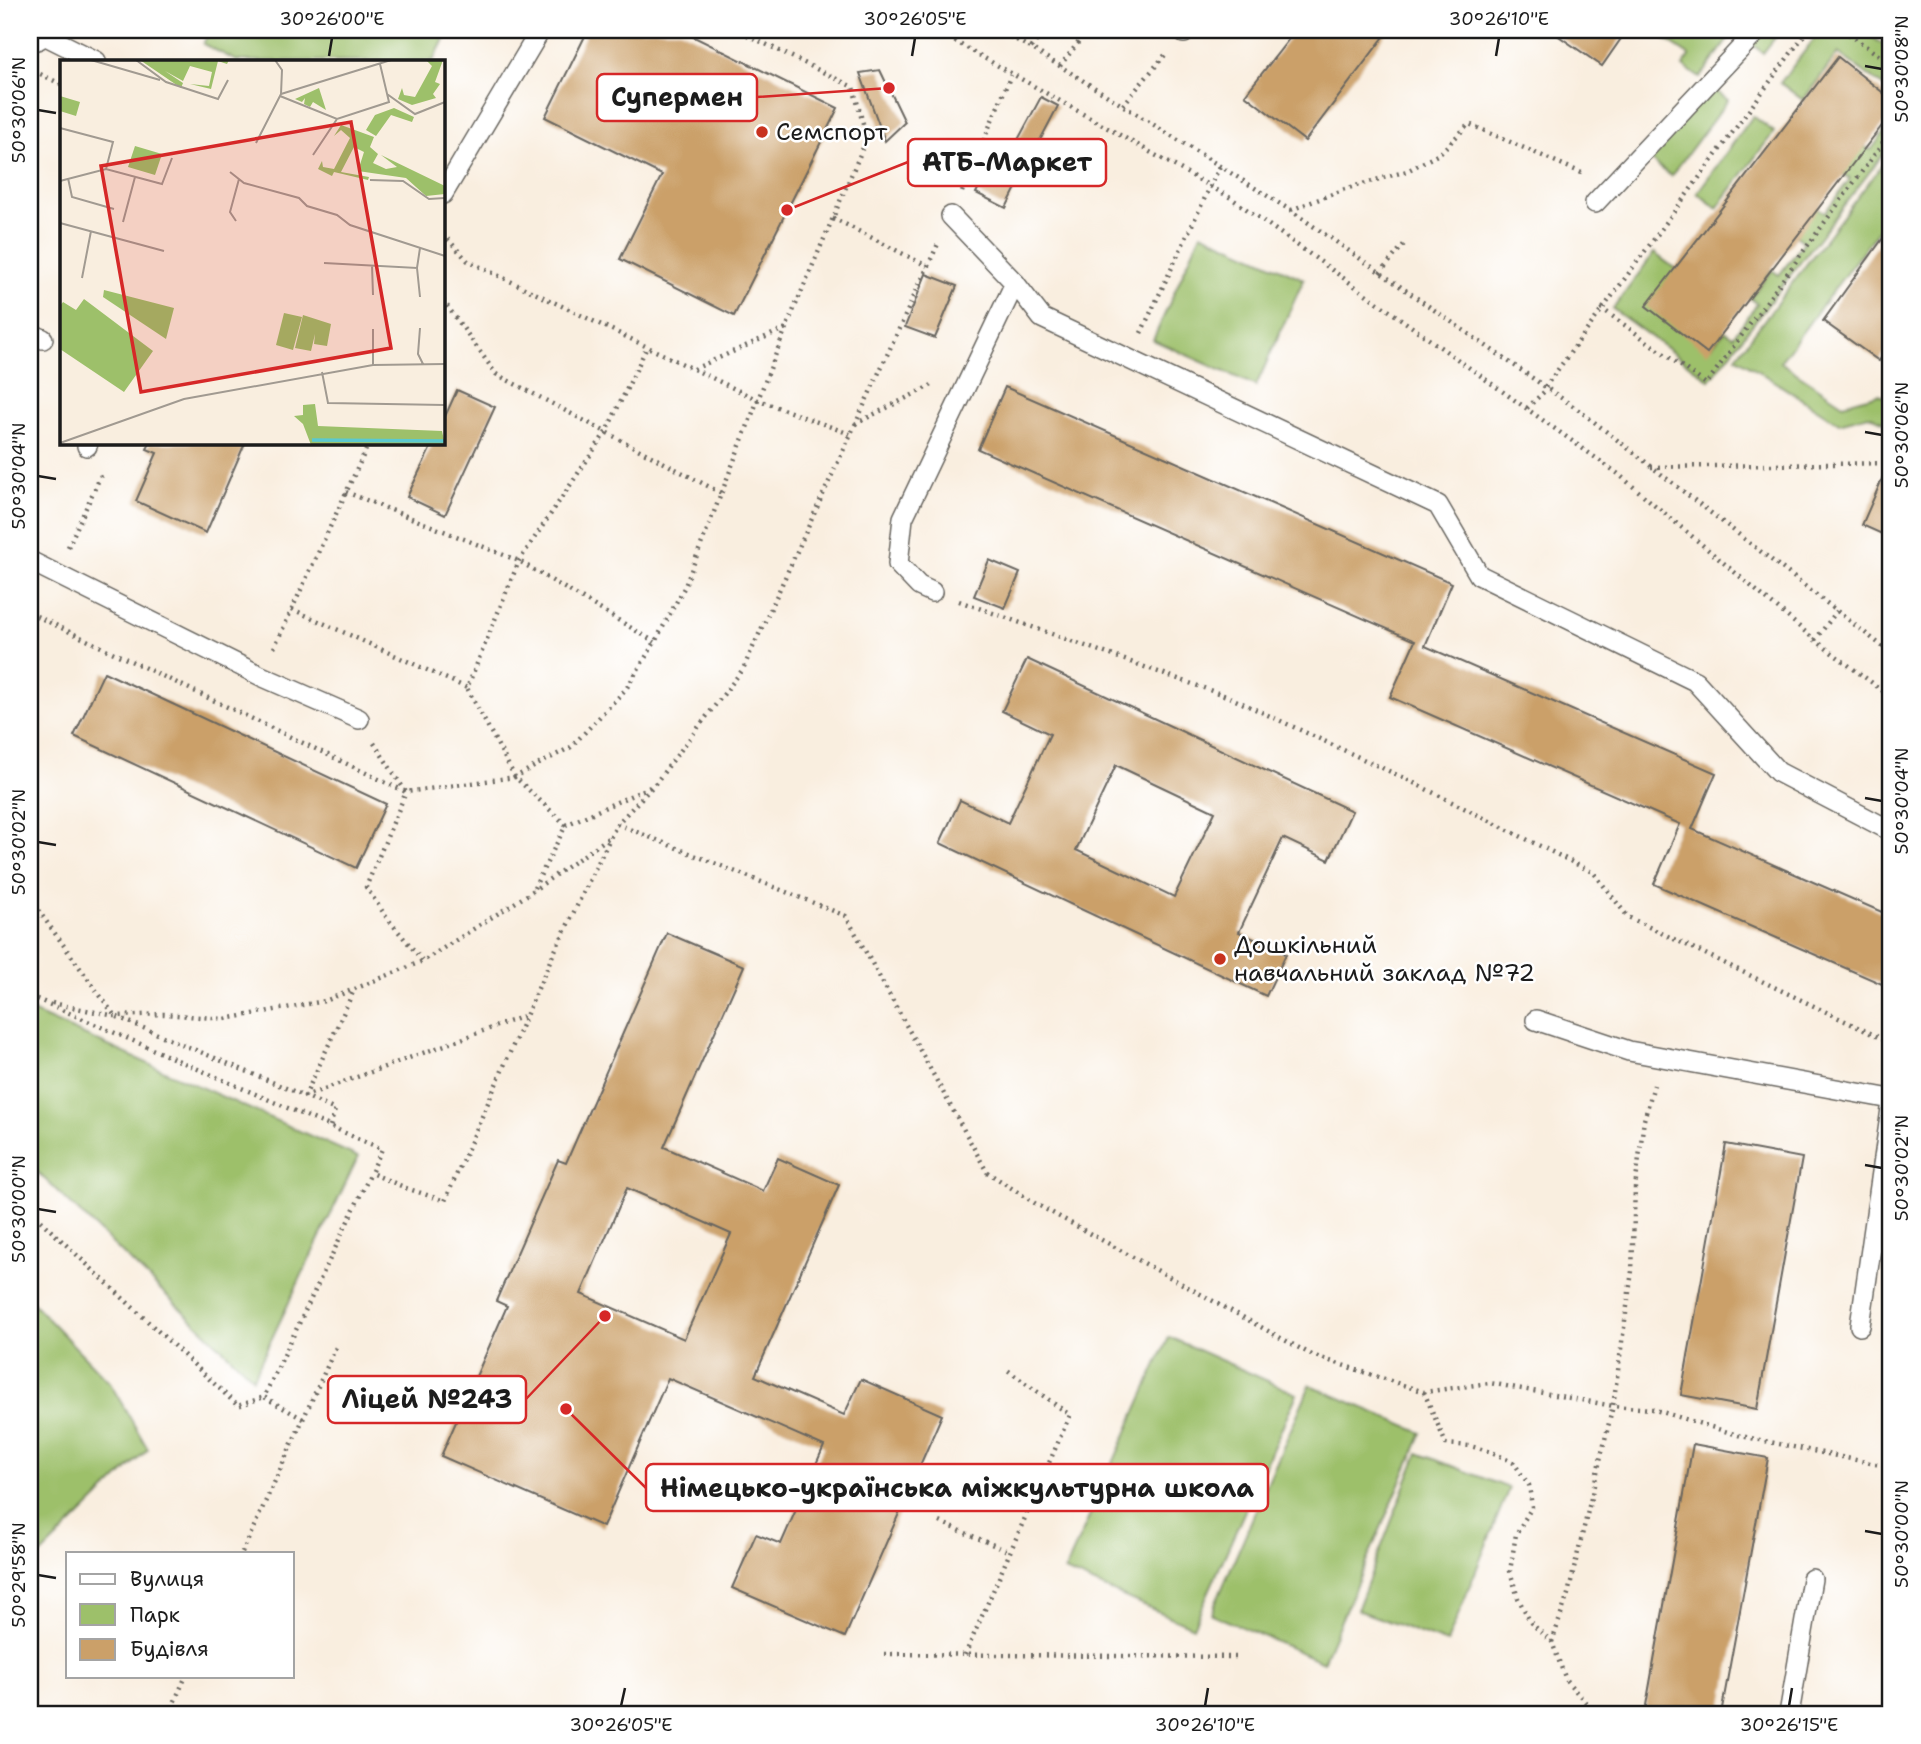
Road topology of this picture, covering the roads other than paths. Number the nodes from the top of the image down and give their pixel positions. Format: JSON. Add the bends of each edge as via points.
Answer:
{"nodes":[{"id":1,"x":32,"y":30,"type":"edge"},
{"id":2,"x":1758,"y":30,"type":"edge"},
{"id":3,"x":537,"y":36,"type":"dead end"},
{"id":4,"x":94,"y":60,"type":"edge"},
{"id":5,"x":444,"y":192,"type":"edge"},
{"id":6,"x":1595,"y":203,"type":"dead end"},
{"id":7,"x":951,"y":216,"type":"road end"},
{"id":8,"x":1015,"y":283,"type":"junction"},
{"id":9,"x":30,"y":561,"type":"edge"},
{"id":10,"x":932,"y":592,"type":"road end"},
{"id":11,"x":359,"y":719,"type":"road end"},
{"id":12,"x":1891,"y":831,"type":"edge"},
{"id":13,"x":1536,"y":1020,"type":"dead end"},
{"id":14,"x":1891,"y":1099,"type":"edge"},
{"id":15,"x":1891,"y":1110,"type":"edge"},
{"id":16,"x":1860,"y":1326,"type":"dead end"},
{"id":17,"x":1812,"y":1579,"type":"dead end"},
{"id":18,"x":1789,"y":1714,"type":"edge"}],
"edges":[{"from":1,"to":4,"type":"lane"},
{"from":2,"to":6,"type":"lane"},
{"from":3,"to":5,"type":"lane"},
{"from":7,"to":8,"type":"lane"},
{"from":8,"to":10,"type":"lane","via":[[904,518],[898,564],[919,586]]},
{"from":8,"to":12,"type":"lane","via":[[1042,318],[1438,505],[1479,575],[1695,681],[1779,772]]},
{"from":9,"to":11,"type":"lane","via":[[261,676]]},
{"from":13,"to":14,"type":"lane","via":[[1629,1051]]},
{"from":15,"to":16,"type":"lane"},
{"from":17,"to":18,"type":"lane"}]}
